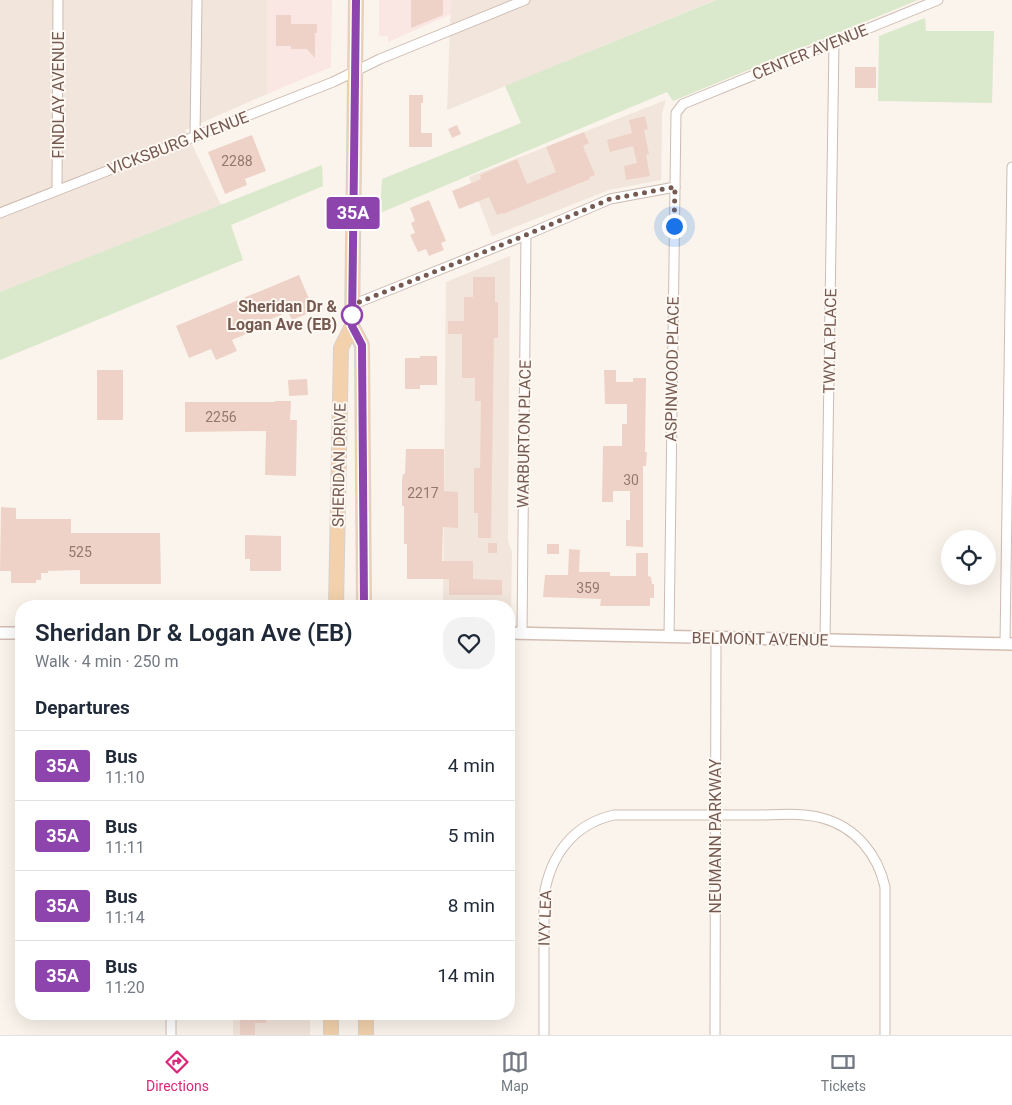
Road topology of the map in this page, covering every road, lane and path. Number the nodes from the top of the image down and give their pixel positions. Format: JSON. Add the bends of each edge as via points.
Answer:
{"nodes":[{"id":1,"x":58,"y":0,"type":"edge"},
{"id":2,"x":197,"y":0,"type":"edge"},
{"id":3,"x":356,"y":0,"type":"edge"},
{"id":4,"x":525,"y":0,"type":"edge"},
{"id":5,"x":938,"y":0,"type":"edge"},
{"id":6,"x":834,"y":42,"type":"junction"},
{"id":7,"x":355,"y":71,"type":"junction"},
{"id":8,"x":682,"y":104,"type":"joint"},
{"id":9,"x":195,"y":135,"type":"junction"},
{"id":10,"x":1012,"y":166,"type":"edge"},
{"id":11,"x":675,"y":187,"type":"junction"},
{"id":12,"x":57,"y":190,"type":"junction"},
{"id":13,"x":0,"y":214,"type":"edge"},
{"id":14,"x":526,"y":235,"type":"junction"},
{"id":15,"x":352,"y":305,"type":"junction"},
{"id":16,"x":352,"y":326,"type":"junction"},
{"id":17,"x":336,"y":600,"type":"edge"},
{"id":18,"x":364,"y":600,"type":"edge"},
{"id":19,"x":0,"y":633,"type":"edge"},
{"id":20,"x":15,"y":633,"type":"edge"},
{"id":21,"x":515,"y":633,"type":"edge"},
{"id":22,"x":522,"y":633,"type":"junction"},
{"id":23,"x":669,"y":637,"type":"junction"},
{"id":24,"x":716,"y":638,"type":"junction"},
{"id":25,"x":825,"y":640,"type":"junction"},
{"id":26,"x":1009,"y":644,"type":"edge"},
{"id":27,"x":715,"y":815,"type":"junction"},
{"id":28,"x":171,"y":1020,"type":"edge"},
{"id":29,"x":331,"y":1020,"type":"edge"},
{"id":30,"x":366,"y":1020,"type":"edge"},
{"id":31,"x":171,"y":1035,"type":"edge"},
{"id":32,"x":331,"y":1035,"type":"edge"},
{"id":33,"x":366,"y":1035,"type":"edge"},
{"id":34,"x":544,"y":1035,"type":"edge"},
{"id":35,"x":715,"y":1035,"type":"edge"},
{"id":36,"x":885,"y":1035,"type":"edge"}],
"edges":[{"from":1,"to":12,"type":"street","name":"FINDLAY AVENUE"},
{"from":2,"to":9,"type":"street"},
{"from":3,"to":7,"type":"main road","name":"SHERIDAN DRIVE"},
{"from":4,"to":7,"type":"street","name":"VICKSBURG AVENUE"},
{"from":5,"to":6,"type":"street","name":"CENTER AVENUE"},
{"from":6,"to":8,"type":"street","name":"CENTER AVENUE"},
{"from":6,"to":25,"type":"street","name":"TWYLA PLACE"},
{"from":7,"to":9,"type":"street","name":"VICKSBURG AVENUE"},
{"from":7,"to":15,"type":"main road","name":"SHERIDAN DRIVE"},
{"from":8,"to":11,"type":"street","name":"ASPINWOOD PLACE","via":[[676,113]]},
{"from":9,"to":12,"type":"street","name":"VICKSBURG AVENUE"},
{"from":10,"to":26,"type":"street"},
{"from":11,"to":14,"type":"street","via":[[610,199]]},
{"from":11,"to":23,"type":"street","name":"ASPINWOOD PLACE"},
{"from":12,"to":13,"type":"street","name":"VICKSBURG AVENUE"},
{"from":14,"to":15,"type":"street"},
{"from":14,"to":22,"type":"street","name":"WARBURTON PLACE"},
{"from":15,"to":16,"type":"main road","name":"SHERIDAN DRIVE"},
{"from":16,"to":17,"type":"main road","name":"SHERIDAN DRIVE","via":[[341,348]]},
{"from":16,"to":18,"type":"main road","name":"SHERIDAN DRIVE","via":[[362,345]]},
{"from":19,"to":20,"type":"street"},
{"from":21,"to":22,"type":"street","name":"BELMONT AVENUE"},
{"from":22,"to":23,"type":"street","name":"BELMONT AVENUE"},
{"from":23,"to":24,"type":"street","name":"BELMONT AVENUE"},
{"from":24,"to":25,"type":"street","name":"BELMONT AVENUE"},
{"from":24,"to":27,"type":"street","name":"NEUMANN PARKWAY"},
{"from":25,"to":26,"type":"street","name":"BELMONT AVENUE"},
{"from":27,"to":34,"type":"street","name":"IVY LEA","via":[[614,815],[589,824],[563,847],[551,867],[544,896]]},
{"from":27,"to":35,"type":"street","name":"NEUMANN PARKWAY"},
{"from":27,"to":36,"type":"street","name":"IVY LEA","via":[[807,815],[823,818],[839,824],[866,846],[882,874],[885,887]]},
{"from":28,"to":31,"type":"street"},
{"from":29,"to":32,"type":"main road"},
{"from":30,"to":33,"type":"main road"}]}
